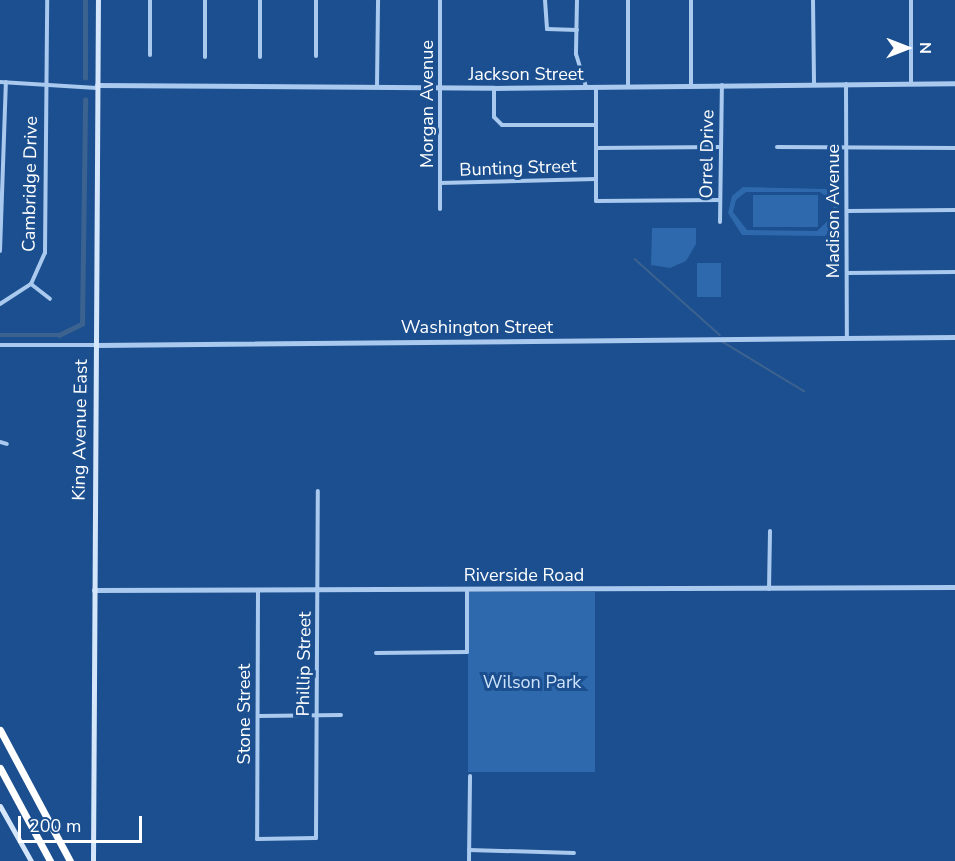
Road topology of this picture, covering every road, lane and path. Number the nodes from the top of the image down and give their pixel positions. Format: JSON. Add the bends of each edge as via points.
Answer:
{"nodes":[{"id":1,"x":46,"y":0,"type":"edge"},
{"id":2,"x":98,"y":0,"type":"edge"},
{"id":3,"x":150,"y":0,"type":"edge"},
{"id":4,"x":205,"y":0,"type":"edge"},
{"id":5,"x":260,"y":0,"type":"edge"},
{"id":6,"x":316,"y":0,"type":"edge"},
{"id":7,"x":378,"y":0,"type":"edge"},
{"id":8,"x":440,"y":0,"type":"edge"},
{"id":9,"x":545,"y":0,"type":"edge"},
{"id":10,"x":577,"y":0,"type":"edge"},
{"id":11,"x":628,"y":0,"type":"edge"},
{"id":12,"x":691,"y":0,"type":"edge"},
{"id":13,"x":813,"y":0,"type":"edge"},
{"id":14,"x":911,"y":0,"type":"edge"},
{"id":15,"x":576,"y":30,"type":"junction"},
{"id":16,"x":150,"y":55,"type":"dead end"},
{"id":17,"x":316,"y":56,"type":"dead end"},
{"id":18,"x":205,"y":57,"type":"dead end"},
{"id":19,"x":260,"y":57,"type":"dead end"},
{"id":20,"x":0,"y":82,"type":"edge"},
{"id":21,"x":6,"y":82,"type":"junction"},
{"id":22,"x":45,"y":82,"type":"junction"},
{"id":23,"x":955,"y":83,"type":"edge"},
{"id":24,"x":846,"y":84,"type":"junction"},
{"id":25,"x":911,"y":84,"type":"junction"},
{"id":26,"x":722,"y":85,"type":"junction"},
{"id":27,"x":814,"y":85,"type":"junction"},
{"id":28,"x":97,"y":86,"type":"junction"},
{"id":29,"x":377,"y":86,"type":"junction"},
{"id":30,"x":691,"y":86,"type":"junction"},
{"id":31,"x":440,"y":87,"type":"junction"},
{"id":32,"x":494,"y":88,"type":"junction"},
{"id":33,"x":585,"y":88,"type":"junction"},
{"id":34,"x":596,"y":88,"type":"junction"},
{"id":35,"x":628,"y":88,"type":"junction"},
{"id":36,"x":596,"y":125,"type":"junction"},
{"id":37,"x":721,"y":147,"type":"junction"},
{"id":38,"x":777,"y":147,"type":"dead end"},
{"id":39,"x":596,"y":148,"type":"junction"},
{"id":40,"x":955,"y":148,"type":"edge"},
{"id":41,"x":846,"y":149,"type":"junction"},
{"id":42,"x":596,"y":179,"type":"junction"},
{"id":43,"x":440,"y":183,"type":"junction"},
{"id":44,"x":720,"y":200,"type":"junction"},
{"id":45,"x":440,"y":209,"type":"dead end"},
{"id":46,"x":955,"y":210,"type":"edge"},
{"id":47,"x":846,"y":211,"type":"junction"},
{"id":48,"x":720,"y":222,"type":"dead end"},
{"id":49,"x":0,"y":251,"type":"edge"},
{"id":50,"x":955,"y":272,"type":"edge"},
{"id":51,"x":847,"y":273,"type":"junction"},
{"id":52,"x":31,"y":284,"type":"junction"},
{"id":53,"x":50,"y":299,"type":"dead end"},
{"id":54,"x":0,"y":304,"type":"edge"},
{"id":55,"x":847,"y":337,"type":"junction"},
{"id":56,"x":955,"y":337,"type":"edge"},
{"id":57,"x":0,"y":345,"type":"edge"},
{"id":58,"x":96,"y":345,"type":"junction"},
{"id":59,"x":0,"y":442,"type":"edge"},
{"id":60,"x":7,"y":444,"type":"dead end"},
{"id":61,"x":318,"y":491,"type":"dead end"},
{"id":62,"x":770,"y":531,"type":"dead end"},
{"id":63,"x":955,"y":586,"type":"edge"},
{"id":64,"x":467,"y":589,"type":"junction"},
{"id":65,"x":769,"y":589,"type":"junction"},
{"id":66,"x":93,"y":590,"type":"junction"},
{"id":67,"x":258,"y":590,"type":"junction"},
{"id":68,"x":318,"y":590,"type":"junction"},
{"id":69,"x":376,"y":652,"type":"dead end"},
{"id":70,"x":341,"y":715,"type":"dead end"},
{"id":71,"x":258,"y":716,"type":"junction"},
{"id":72,"x":316,"y":716,"type":"junction"},
{"id":73,"x":0,"y":730,"type":"edge"},
{"id":74,"x":0,"y":768,"type":"edge"},
{"id":75,"x":470,"y":776,"type":"dead end"},
{"id":76,"x":0,"y":806,"type":"edge"},
{"id":77,"x":316,"y":838,"type":"joint"},
{"id":78,"x":469,"y":850,"type":"junction"},
{"id":79,"x":574,"y":853,"type":"dead end"},
{"id":80,"x":31,"y":861,"type":"edge"},
{"id":81,"x":50,"y":861,"type":"edge"},
{"id":82,"x":70,"y":861,"type":"edge"},
{"id":83,"x":93,"y":861,"type":"edge"},
{"id":84,"x":469,"y":861,"type":"edge"}],
"edges":[{"from":1,"to":22,"type":"street","name":"Cambridge Drive"},
{"from":2,"to":28,"type":"main road","name":"King Avenue East"},
{"from":3,"to":16,"type":"street"},
{"from":4,"to":18,"type":"street"},
{"from":5,"to":19,"type":"street"},
{"from":6,"to":17,"type":"street"},
{"from":7,"to":29,"type":"street"},
{"from":8,"to":31,"type":"street","name":"Morgan Avenue"},
{"from":9,"to":15,"type":"street","via":[[547,29]]},
{"from":10,"to":15,"type":"street"},
{"from":11,"to":35,"type":"street"},
{"from":12,"to":30,"type":"street"},
{"from":13,"to":27,"type":"street"},
{"from":14,"to":25,"type":"street"},
{"from":15,"to":33,"type":"street"},
{"from":20,"to":21,"type":"street","name":"Jackson Street"},
{"from":21,"to":22,"type":"street","name":"Jackson Street"},
{"from":21,"to":49,"type":"street"},
{"from":22,"to":28,"type":"street","name":"Jackson Street"},
{"from":22,"to":52,"type":"street","name":"Cambridge Drive","via":[[47,254]]},
{"from":23,"to":25,"type":"street","name":"Jackson Street"},
{"from":24,"to":25,"type":"street","name":"Jackson Street"},
{"from":24,"to":27,"type":"street","name":"Jackson Street"},
{"from":24,"to":41,"type":"street","name":"Madison Avenue"},
{"from":26,"to":27,"type":"street","name":"Jackson Street"},
{"from":26,"to":30,"type":"street","name":"Jackson Street"},
{"from":26,"to":37,"type":"street","name":"Orrel Drive"},
{"from":28,"to":29,"type":"street","name":"Jackson Street"},
{"from":28,"to":58,"type":"main road","name":"King Avenue East"},
{"from":29,"to":31,"type":"street","name":"Jackson Street"},
{"from":30,"to":35,"type":"street","name":"Jackson Street"},
{"from":31,"to":32,"type":"street","name":"Jackson Street"},
{"from":31,"to":43,"type":"street","name":"Morgan Avenue"},
{"from":32,"to":33,"type":"street","name":"Jackson Street"},
{"from":32,"to":36,"type":"street","via":[[494,117],[502,125]]},
{"from":33,"to":34,"type":"street","name":"Jackson Street"},
{"from":34,"to":35,"type":"street","name":"Jackson Street"},
{"from":34,"to":36,"type":"street"},
{"from":36,"to":39,"type":"street"},
{"from":37,"to":39,"type":"street"},
{"from":37,"to":44,"type":"street","name":"Orrel Drive"},
{"from":38,"to":41,"type":"street"},
{"from":39,"to":42,"type":"street"},
{"from":40,"to":41,"type":"street"},
{"from":41,"to":47,"type":"street","name":"Madison Avenue"},
{"from":42,"to":43,"type":"street","name":"Bunting Street"},
{"from":42,"to":44,"type":"street","via":[[596,201]]},
{"from":43,"to":45,"type":"street","name":"Morgan Avenue"},
{"from":44,"to":48,"type":"street","name":"Orrel Drive"},
{"from":46,"to":47,"type":"street"},
{"from":47,"to":51,"type":"street","name":"Madison Avenue"},
{"from":50,"to":51,"type":"street"},
{"from":51,"to":55,"type":"street","name":"Madison Avenue"},
{"from":52,"to":53,"type":"street"},
{"from":52,"to":54,"type":"street"},
{"from":55,"to":56,"type":"street","name":"Washington Street"},
{"from":55,"to":58,"type":"street","name":"Washington Street"},
{"from":57,"to":58,"type":"street","name":"Washington Street"},
{"from":58,"to":66,"type":"main road","name":"King Avenue East"},
{"from":59,"to":60,"type":"street"},
{"from":61,"to":68,"type":"street","name":"Phillip Street"},
{"from":62,"to":65,"type":"street"},
{"from":63,"to":65,"type":"street","name":"Riverside Road"},
{"from":64,"to":65,"type":"street","name":"Riverside Road"},
{"from":64,"to":68,"type":"street","name":"Riverside Road"},
{"from":64,"to":69,"type":"street","via":[[467,652]]},
{"from":66,"to":67,"type":"street","name":"Riverside Road"},
{"from":66,"to":83,"type":"main road","name":"King Avenue East"},
{"from":67,"to":68,"type":"street","name":"Riverside Road"},
{"from":67,"to":71,"type":"street","name":"Stone Street"},
{"from":68,"to":72,"type":"street","name":"Phillip Street"},
{"from":70,"to":72,"type":"street"},
{"from":71,"to":72,"type":"street"},
{"from":71,"to":77,"type":"street","name":"Stone Street","via":[[257,839]]},
{"from":72,"to":77,"type":"street","name":"Phillip Street"},
{"from":73,"to":82,"type":"highway"},
{"from":74,"to":81,"type":"highway"},
{"from":75,"to":78,"type":"street"},
{"from":76,"to":80,"type":"main road"},
{"from":78,"to":79,"type":"street"},
{"from":78,"to":84,"type":"street"}]}
